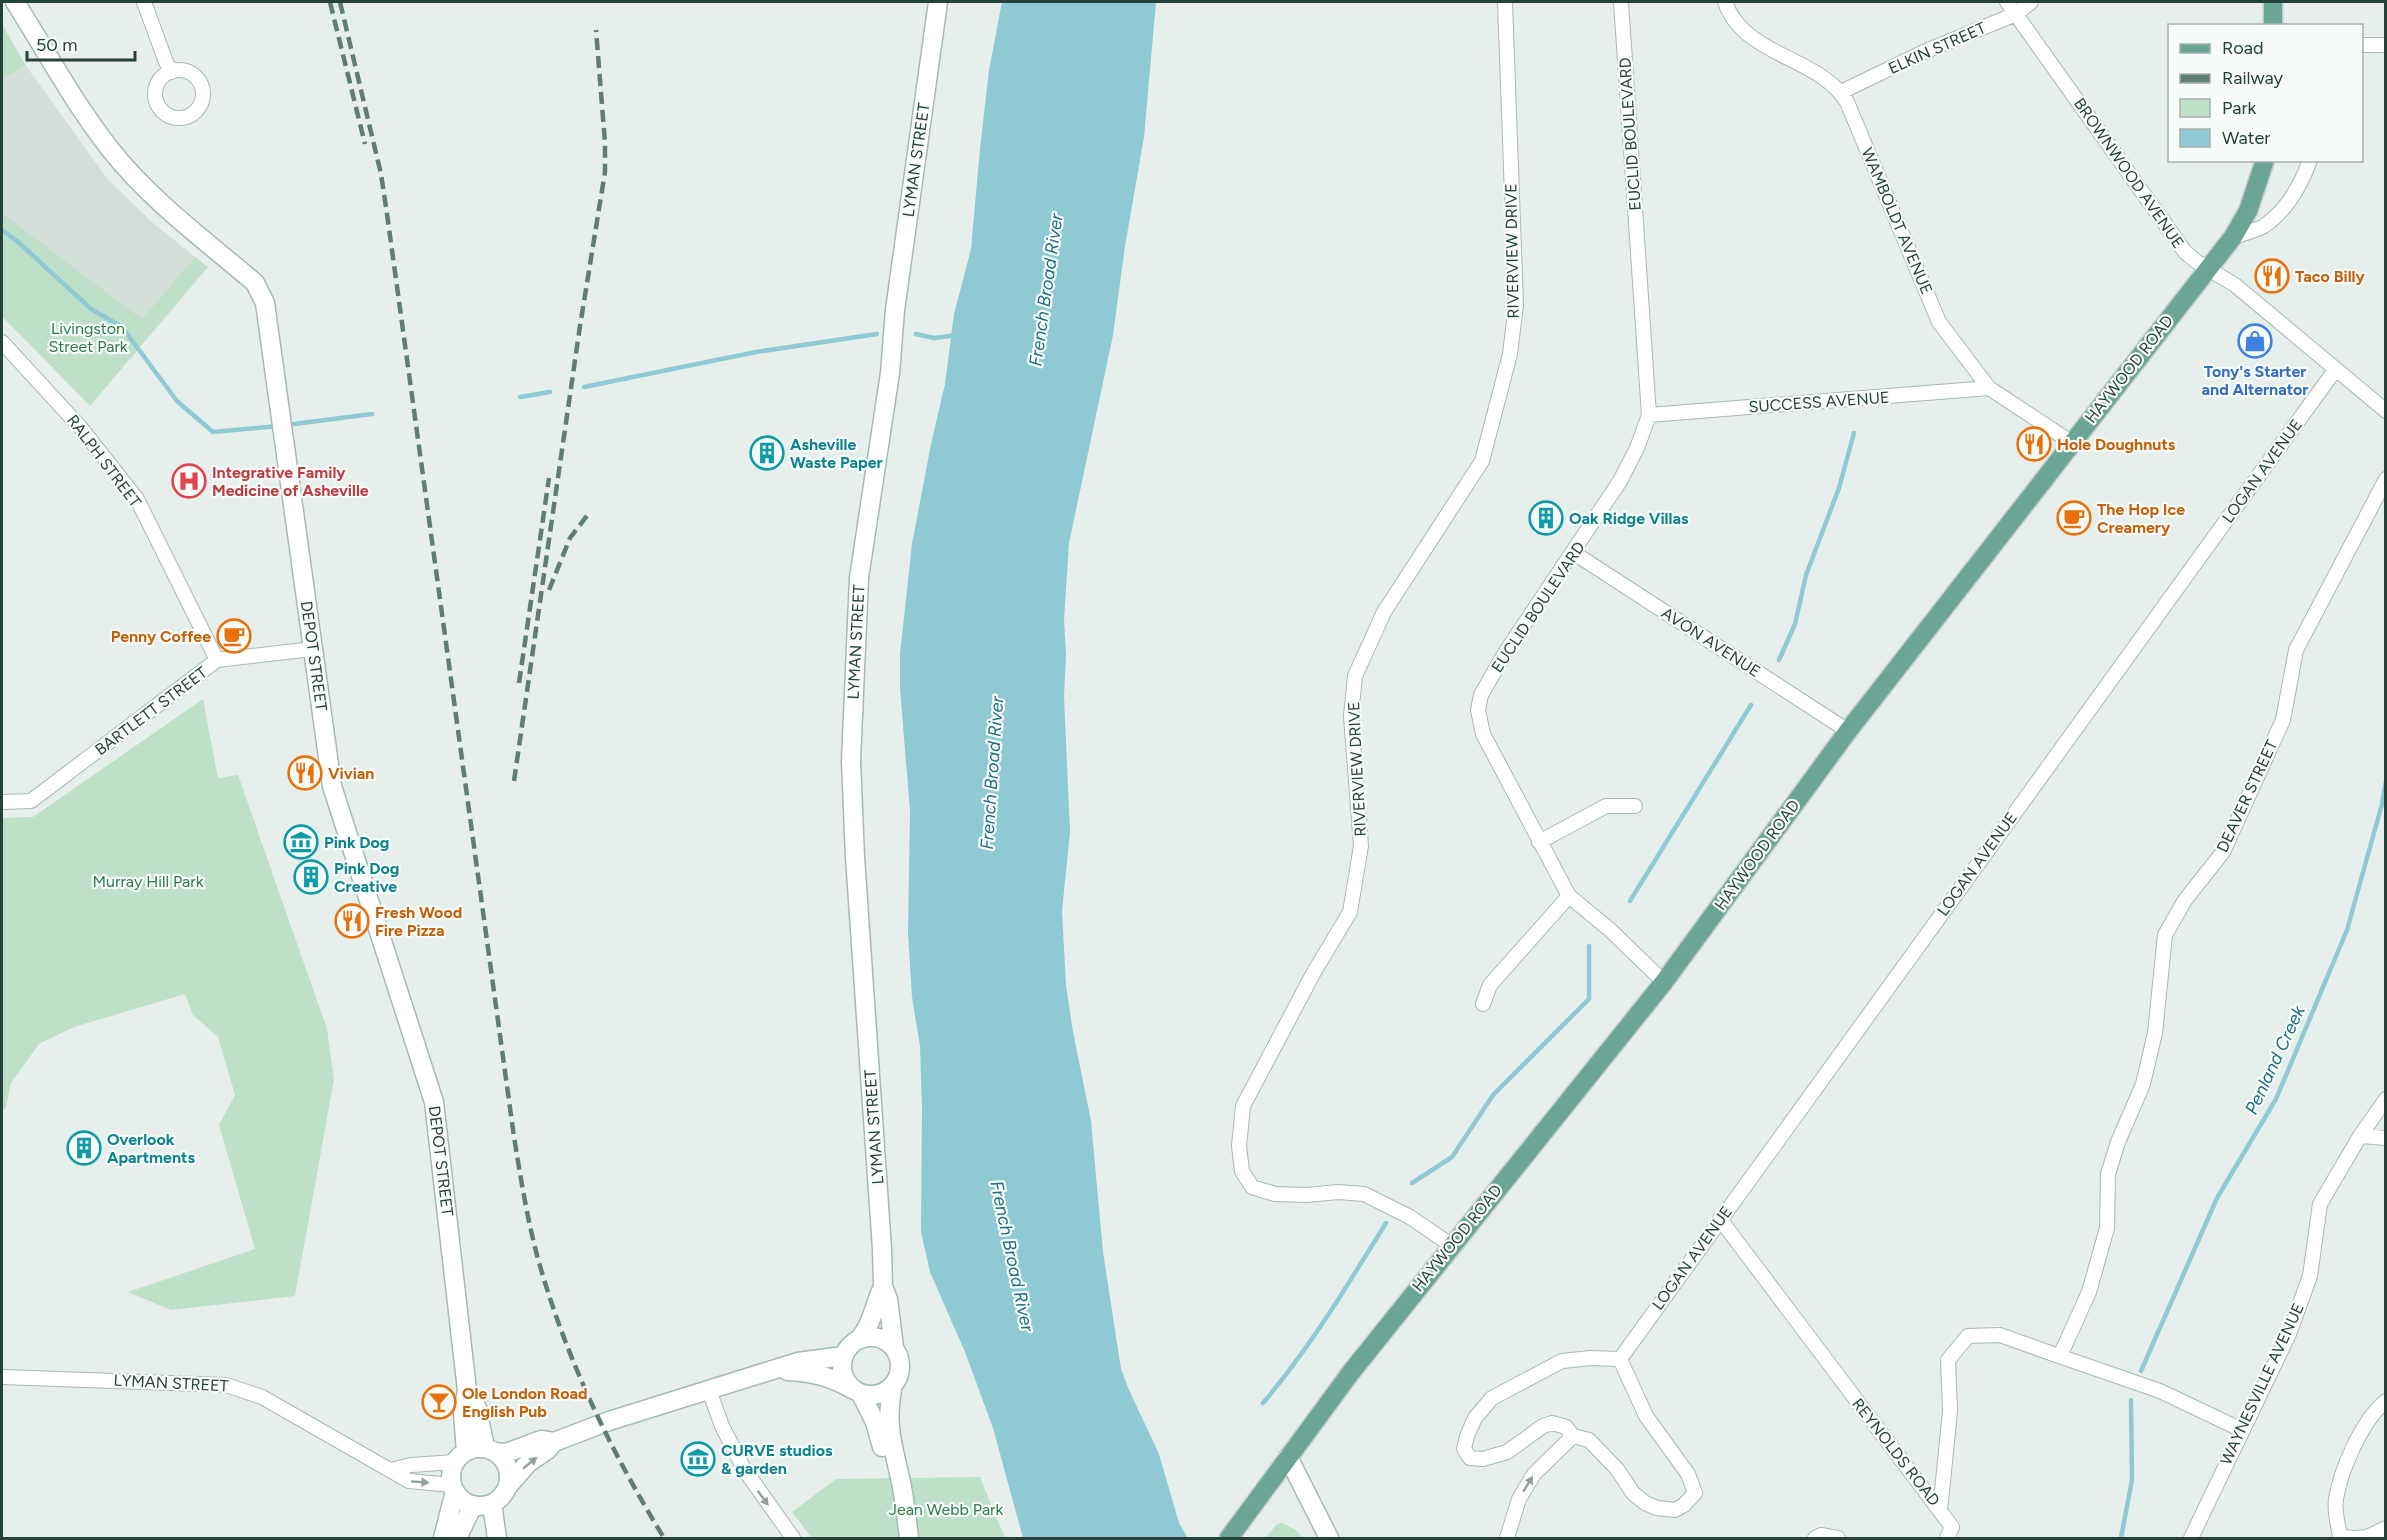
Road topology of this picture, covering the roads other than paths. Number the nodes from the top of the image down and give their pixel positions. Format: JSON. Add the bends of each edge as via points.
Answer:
{"nodes":[{"id":1,"x":15,"y":2,"type":"edge"},
{"id":2,"x":144,"y":2,"type":"edge"},
{"id":3,"x":938,"y":2,"type":"edge"},
{"id":4,"x":1505,"y":2,"type":"edge"},
{"id":5,"x":1621,"y":2,"type":"edge"},
{"id":6,"x":1725,"y":2,"type":"edge"},
{"id":7,"x":2007,"y":2,"type":"edge"},
{"id":8,"x":2031,"y":2,"type":"edge"},
{"id":9,"x":2273,"y":2,"type":"edge"},
{"id":10,"x":2016,"y":14,"type":"junction"},
{"id":11,"x":2273,"y":24,"type":"edge"},
{"id":12,"x":2363,"y":45,"type":"edge"},
{"id":13,"x":2385,"y":45,"type":"edge"},
{"id":14,"x":172,"y":72,"type":"dead end"},
{"id":15,"x":1841,"y":92,"type":"junction"},
{"id":16,"x":2264,"y":162,"type":"edge"},
{"id":17,"x":2309,"y":162,"type":"edge"},
{"id":18,"x":2233,"y":237,"type":"junction"},
{"id":19,"x":2207,"y":268,"type":"junction"},
{"id":20,"x":2,"y":342,"type":"edge"},
{"id":21,"x":2335,"y":370,"type":"junction"},
{"id":22,"x":1989,"y":388,"type":"junction"},
{"id":23,"x":2385,"y":411,"type":"edge"},
{"id":24,"x":1649,"y":415,"type":"junction"},
{"id":25,"x":2071,"y":442,"type":"junction"},
{"id":26,"x":2385,"y":479,"type":"edge"},
{"id":27,"x":1574,"y":553,"type":"junction"},
{"id":28,"x":313,"y":649,"type":"junction"},
{"id":29,"x":217,"y":660,"type":"junction"},
{"id":30,"x":1848,"y":730,"type":"junction"},
{"id":31,"x":2,"y":802,"type":"edge"},
{"id":32,"x":1635,"y":806,"type":"dead end"},
{"id":33,"x":1539,"y":842,"type":"junction"},
{"id":34,"x":1569,"y":896,"type":"junction"},
{"id":35,"x":1664,"y":982,"type":"junction"},
{"id":36,"x":1483,"y":1004,"type":"dead end"},
{"id":37,"x":2385,"y":1099,"type":"edge"},
{"id":38,"x":2360,"y":1136,"type":"junction"},
{"id":39,"x":2385,"y":1138,"type":"edge"},
{"id":40,"x":1720,"y":1219,"type":"junction"},
{"id":41,"x":1451,"y":1245,"type":"junction"},
{"id":42,"x":883,"y":1287,"type":"junction"},
{"id":43,"x":860,"y":1338,"type":"junction"},
{"id":44,"x":894,"y":1347,"type":"junction"},
{"id":45,"x":843,"y":1356,"type":"junction"},
{"id":46,"x":2060,"y":1356,"type":"junction"},
{"id":47,"x":1620,"y":1359,"type":"junction"},
{"id":48,"x":773,"y":1370,"type":"junction"},
{"id":49,"x":2,"y":1377,"type":"edge"},
{"id":50,"x":893,"y":1385,"type":"junction"},
{"id":51,"x":467,"y":1390,"type":"junction"},
{"id":52,"x":709,"y":1390,"type":"junction"},
{"id":53,"x":857,"y":1391,"type":"junction"},
{"id":54,"x":2385,"y":1401,"type":"edge"},
{"id":55,"x":2241,"y":1430,"type":"junction"},
{"id":56,"x":1573,"y":1436,"type":"junction"},
{"id":57,"x":554,"y":1442,"type":"junction"},
{"id":58,"x":489,"y":1450,"type":"junction"},
{"id":59,"x":460,"y":1457,"type":"junction"},
{"id":60,"x":1288,"y":1457,"type":"junction"},
{"id":61,"x":391,"y":1470,"type":"junction"},
{"id":62,"x":508,"y":1485,"type":"junction"},
{"id":63,"x":453,"y":1488,"type":"junction"},
{"id":64,"x":492,"y":1504,"type":"junction"},
{"id":65,"x":473,"y":1505,"type":"junction"},
{"id":66,"x":1940,"y":1510,"type":"junction"},
{"id":67,"x":2385,"y":1528,"type":"edge"},
{"id":68,"x":2343,"y":1538,"type":"edge"},
{"id":69,"x":443,"y":1539,"type":"edge"},
{"id":70,"x":457,"y":1539,"type":"edge"},
{"id":71,"x":497,"y":1539,"type":"edge"},
{"id":72,"x":793,"y":1539,"type":"edge"},
{"id":73,"x":897,"y":1539,"type":"edge"},
{"id":74,"x":909,"y":1539,"type":"edge"},
{"id":75,"x":1229,"y":1539,"type":"edge"},
{"id":76,"x":1329,"y":1539,"type":"edge"},
{"id":77,"x":1507,"y":1539,"type":"edge"},
{"id":78,"x":1815,"y":1539,"type":"edge"},
{"id":79,"x":1838,"y":1539,"type":"edge"},
{"id":80,"x":1947,"y":1539,"type":"edge"},
{"id":81,"x":2191,"y":1539,"type":"edge"},
{"id":82,"x":2356,"y":1539,"type":"edge"}],
"edges":[{"from":1,"to":28,"type":"main road","name":"DEPOT STREET","via":[[110,149],[154,197],[260,290],[269,320]]},
{"from":2,"to":14,"type":"street"},
{"from":3,"to":42,"type":"main road","name":"LYMAN STREET","via":[[859,578],[851,749]]},
{"from":4,"to":41,"type":"street","name":"RIVERVIEW DRIVE","via":[[1516,305],[1510,354],[1482,461],[1384,612],[1355,676],[1351,716],[1361,846],[1350,912],[1243,1106],[1239,1146],[1242,1171],[1252,1186],[1275,1194],[1365,1194],[1410,1217]]},
{"from":5,"to":24,"type":"street","name":"EUCLID BOULEVARD"},
{"from":6,"to":15,"type":"street","name":"WAMBOLDT AVENUE","via":[[1751,38]]},
{"from":7,"to":10,"type":"street","name":"BROWNWOOD AVENUE"},
{"from":8,"to":10,"type":"street","name":"ELKIN STREET"},
{"from":9,"to":11,"type":"main road"},
{"from":10,"to":15,"type":"street","name":"ELKIN STREET"},
{"from":10,"to":19,"type":"street","name":"BROWNWOOD AVENUE","via":[[2185,252]]},
{"from":12,"to":13,"type":"street"},
{"from":15,"to":22,"type":"street","name":"WAMBOLDT AVENUE","via":[[1939,322]]},
{"from":16,"to":18,"type":"main road","name":"HAYWOOD ROAD","via":[[2248,211]]},
{"from":17,"to":18,"type":"street","via":[[2281,212],[2262,227]]},
{"from":18,"to":19,"type":"main road","name":"HAYWOOD ROAD"},
{"from":19,"to":21,"type":"street","name":"BROWNWOOD AVENUE","via":[[2235,285]]},
{"from":19,"to":25,"type":"main road","name":"HAYWOOD ROAD"},
{"from":20,"to":29,"type":"street","name":"RALPH STREET","via":[[81,428],[136,499]]},
{"from":21,"to":23,"type":"street","name":"BROWNWOOD AVENUE"},
{"from":21,"to":40,"type":"street","name":"LOGAN AVENUE"},
{"from":22,"to":24,"type":"street","name":"SUCCESS AVENUE"},
{"from":22,"to":25,"type":"street","name":"WAMBOLDT AVENUE"},
{"from":24,"to":27,"type":"street","name":"EUCLID BOULEVARD","via":[[1620,482]]},
{"from":25,"to":30,"type":"main road","name":"HAYWOOD ROAD"},
{"from":26,"to":46,"type":"street","name":"DEAVER STREET","via":[[2296,650],[2283,720],[2223,852],[2185,900],[2164,935],[2155,1033],[2145,1074],[2108,1174],[2107,1228],[2089,1292]]},
{"from":27,"to":30,"type":"street","name":"AVON AVENUE"},
{"from":27,"to":33,"type":"street","name":"EUCLID BOULEVARD","via":[[1505,653],[1481,695],[1478,710],[1483,734]]},
{"from":28,"to":29,"type":"street","name":"BARTLETT STREET"},
{"from":28,"to":51,"type":"main road","name":"DEPOT STREET","via":[[332,786],[434,1102]]},
{"from":29,"to":31,"type":"street","name":"BARTLETT STREET","via":[[32,801]]},
{"from":30,"to":35,"type":"main road","name":"HAYWOOD ROAD"},
{"from":32,"to":33,"type":"street","via":[[1606,806]]},
{"from":33,"to":34,"type":"street","name":"EUCLID BOULEVARD"},
{"from":34,"to":35,"type":"street","name":"EUCLID BOULEVARD"},
{"from":34,"to":36,"type":"street","via":[[1490,985]]},
{"from":35,"to":41,"type":"main road","name":"HAYWOOD ROAD"},
{"from":37,"to":38,"type":"street","name":"WAYNESVILLE AVENUE"},
{"from":38,"to":39,"type":"street"},
{"from":38,"to":55,"type":"street","name":"WAYNESVILLE AVENUE","via":[[2320,1204],[2310,1276],[2289,1334]]},
{"from":40,"to":47,"type":"street","name":"LOGAN AVENUE"},
{"from":40,"to":66,"type":"street","name":"REYNOLDS ROAD"},
{"from":41,"to":60,"type":"main road","name":"HAYWOOD ROAD"},
{"from":42,"to":43,"type":"main road","name":"LYMAN STREET","via":[[871,1322]]},
{"from":42,"to":44,"type":"main road","name":"LYMAN STREET"},
{"from":43,"to":44,"type":"main road","via":[[880,1337]]},
{"from":43,"to":45,"type":"main road"},
{"from":44,"to":50,"type":"main road","via":[[901,1362]]},
{"from":45,"to":48,"type":"main road"},
{"from":45,"to":53,"type":"main road","via":[[842,1374]]},
{"from":46,"to":55,"type":"street","name":"REYNOLDS ROAD","via":[[2160,1391]]},
{"from":46,"to":66,"type":"street","name":"REYNOLDS ROAD","via":[[2001,1335],[1968,1336],[1948,1360],[1950,1411]]},
{"from":47,"to":56,"type":"street","via":[[1646,1416],[1688,1474],[1695,1493],[1675,1510],[1645,1503],[1589,1440]]},
{"from":47,"to":56,"type":"street","via":[[1562,1361],[1492,1398],[1475,1418],[1464,1449],[1470,1458],[1483,1459],[1507,1452],[1552,1423],[1566,1427]]},
{"from":48,"to":52,"type":"main road"},
{"from":48,"to":53,"type":"main road","via":[[818,1374]]},
{"from":49,"to":61,"type":"street","name":"LYMAN STREET","via":[[226,1385],[262,1397]]},
{"from":50,"to":53,"type":"main road","via":[[879,1394]]},
{"from":50,"to":74,"type":"main road","via":[[888,1421]]},
{"from":51,"to":58,"type":"main road","name":"DEPOT STREET","via":[[477,1408]]},
{"from":51,"to":59,"type":"main road","name":"DEPOT STREET"},
{"from":52,"to":57,"type":"main road"},
{"from":52,"to":72,"type":"street","one_way":true,"via":[[744,1469]]},
{"from":53,"to":73,"type":"main road","via":[[875,1422]]},
{"from":54,"to":68,"type":"street","via":[[2356,1439],[2336,1500]]},
{"from":55,"to":81,"type":"street","name":"WAYNESVILLE AVENUE"},
{"from":77,"to":56,"type":"street","one_way":true,"via":[[1519,1499],[1534,1474]]},
{"from":57,"to":58,"type":"main road","via":[[541,1440],[506,1453]]},
{"from":62,"to":57,"type":"main road","one_way":true},
{"from":58,"to":59,"type":"main road"},
{"from":58,"to":62,"type":"main road","via":[[507,1466]]},
{"from":59,"to":61,"type":"street"},
{"from":59,"to":63,"type":"main road","via":[[452,1470]]},
{"from":60,"to":75,"type":"main road","name":"HAYWOOD ROAD"},
{"from":60,"to":76,"type":"main road"},
{"from":61,"to":63,"type":"street","name":"LYMAN STREET","one_way":true,"via":[[409,1481]]},
{"from":62,"to":64,"type":"main road"},
{"from":63,"to":65,"type":"main road"},
{"from":63,"to":69,"type":"main road"},
{"from":64,"to":65,"type":"main road"},
{"from":64,"to":71,"type":"main road"},
{"from":65,"to":70,"type":"main road"},
{"from":66,"to":80,"type":"street","via":[[1952,1527]]},
{"from":67,"to":82,"type":"street"},
{"from":78,"to":79,"type":"street","via":[[1821,1535]]}]}
